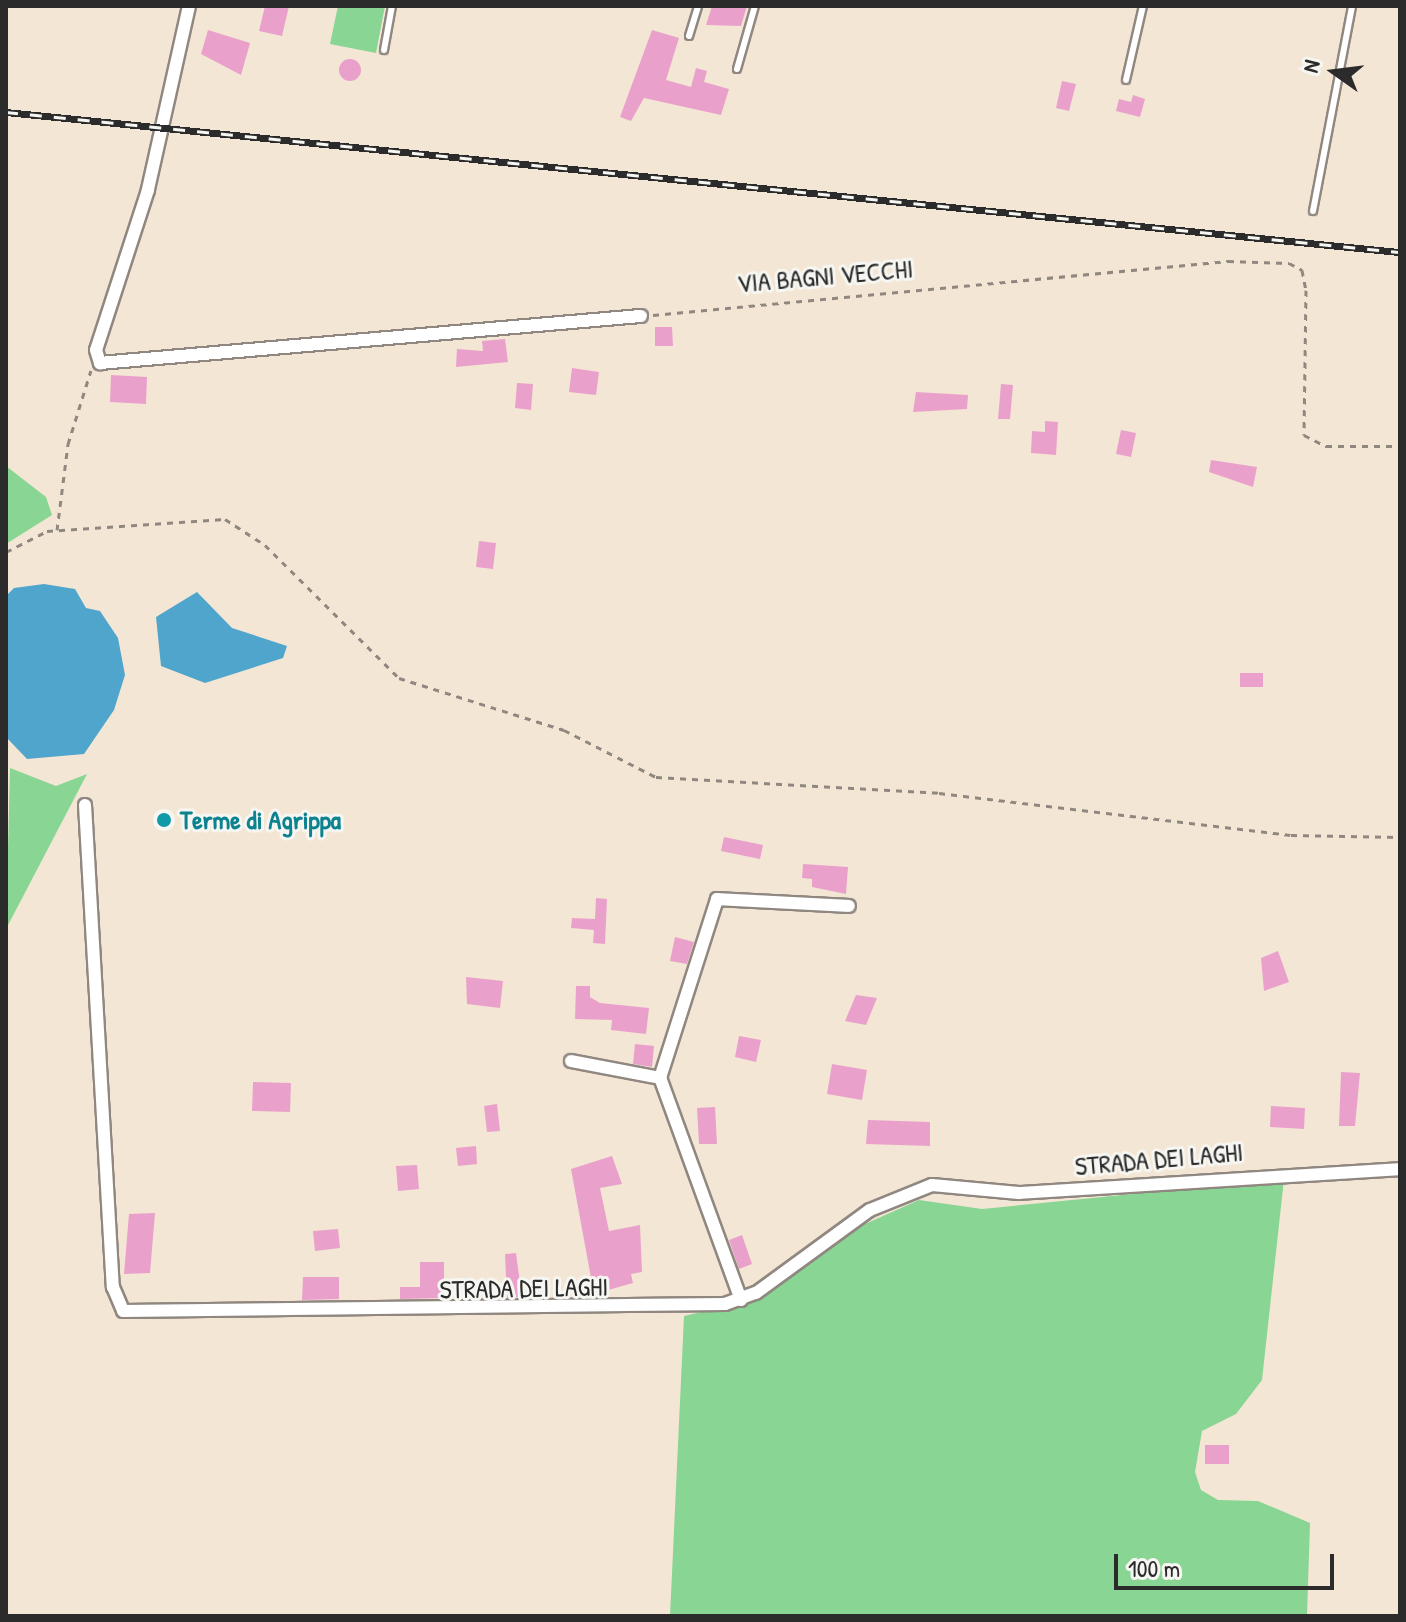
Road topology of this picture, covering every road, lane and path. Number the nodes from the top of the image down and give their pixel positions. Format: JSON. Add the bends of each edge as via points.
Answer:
{"nodes":[{"id":1,"x":189,"y":6,"type":"edge"},
{"id":2,"x":392,"y":6,"type":"edge"},
{"id":3,"x":698,"y":6,"type":"edge"},
{"id":4,"x":755,"y":6,"type":"edge"},
{"id":5,"x":1143,"y":6,"type":"edge"},
{"id":6,"x":1352,"y":6,"type":"edge"},
{"id":7,"x":689,"y":36,"type":"dead end"},
{"id":8,"x":384,"y":50,"type":"dead end"},
{"id":9,"x":737,"y":69,"type":"dead end"},
{"id":10,"x":1126,"y":80,"type":"dead end"},
{"id":11,"x":1313,"y":211,"type":"dead end"},
{"id":12,"x":641,"y":316,"type":"joint"},
{"id":13,"x":96,"y":350,"type":"junction"},
{"id":14,"x":1400,"y":446,"type":"edge"},
{"id":15,"x":57,"y":530,"type":"junction"},
{"id":16,"x":6,"y":552,"type":"edge"},
{"id":17,"x":85,"y":805,"type":"dead end"},
{"id":18,"x":1400,"y":837,"type":"edge"},
{"id":19,"x":849,"y":906,"type":"dead end"},
{"id":20,"x":571,"y":1061,"type":"dead end"},
{"id":21,"x":660,"y":1078,"type":"junction"},
{"id":22,"x":1400,"y":1169,"type":"edge"},
{"id":23,"x":741,"y":1300,"type":"junction"}],
"edges":[{"from":1,"to":13,"type":"street","via":[[156,156]]},
{"from":2,"to":8,"type":"lane"},
{"from":3,"to":7,"type":"lane"},
{"from":4,"to":9,"type":"lane"},
{"from":5,"to":10,"type":"lane"},
{"from":6,"to":11,"type":"lane"},
{"from":12,"to":13,"type":"street","via":[[116,365],[100,363]]},
{"from":12,"to":14,"type":"path","name":"VIA BAGNI VECCHI","via":[[1228,261],[1289,263],[1306,282],[1304,435],[1326,446]]},
{"from":13,"to":15,"type":"path","via":[[68,444]]},
{"from":15,"to":16,"type":"path"},
{"from":15,"to":18,"type":"path","via":[[207,517],[236,524],[399,678],[564,730],[656,777],[939,793],[1291,835]]},
{"from":17,"to":23,"type":"street","name":"STRADA DEI LAGHI","via":[[120,1310],[589,1309]]},
{"from":19,"to":21,"type":"street","via":[[717,899]]},
{"from":20,"to":21,"type":"street"},
{"from":21,"to":23,"type":"street"},
{"from":22,"to":23,"type":"street","name":"STRADA DEI LAGHI","via":[[1019,1193],[932,1185],[870,1210]]}]}
